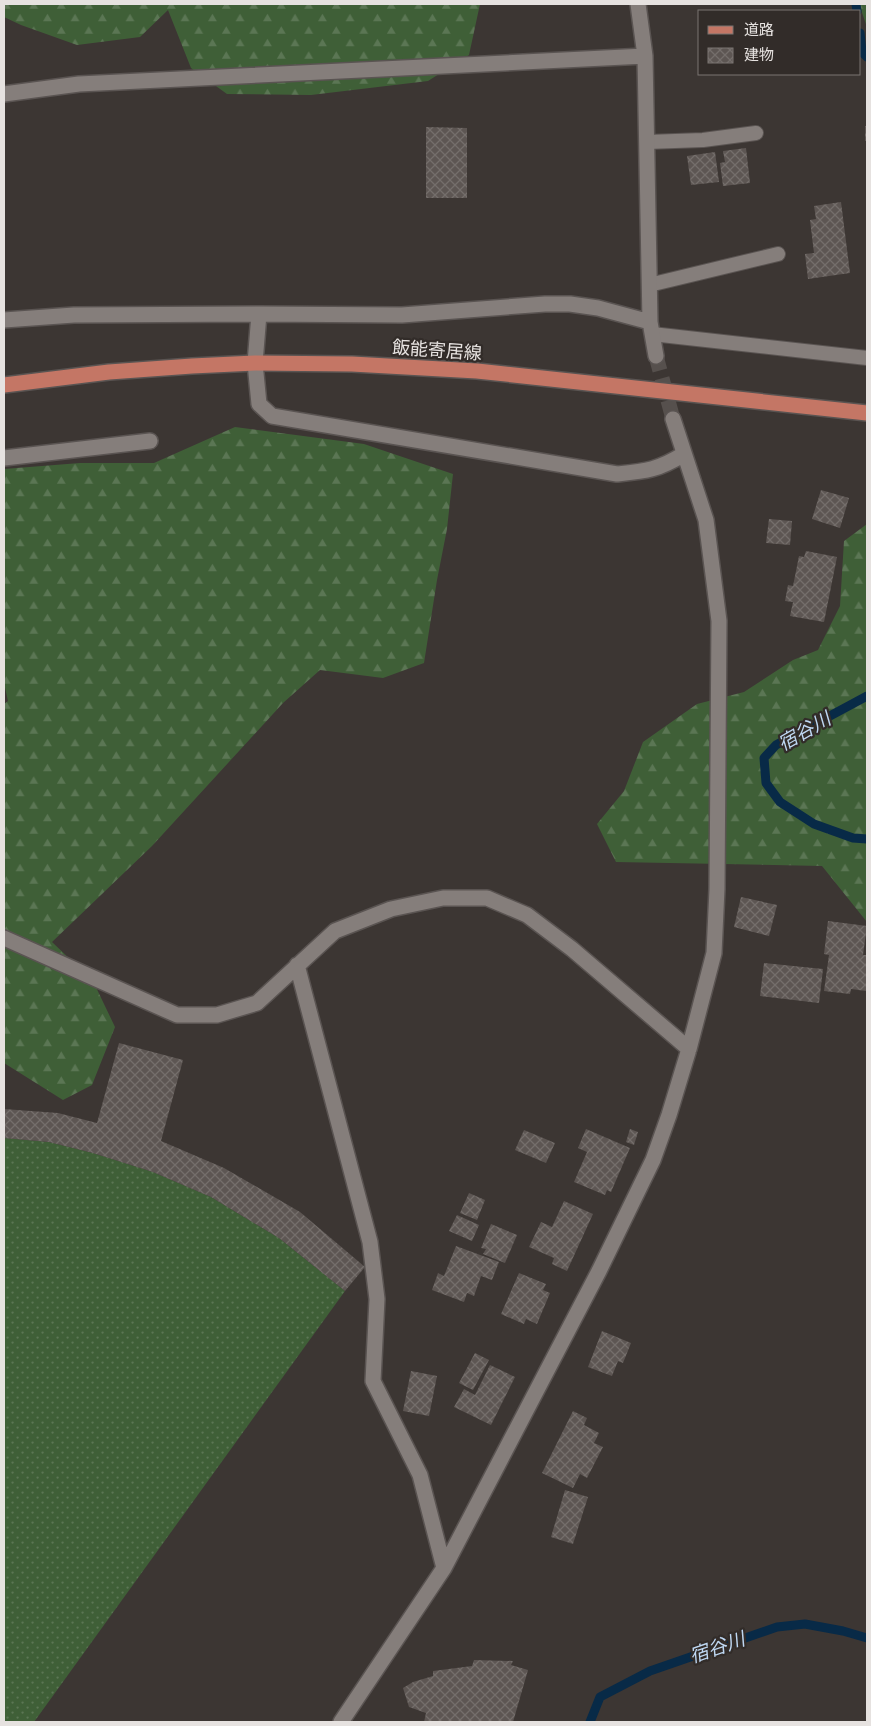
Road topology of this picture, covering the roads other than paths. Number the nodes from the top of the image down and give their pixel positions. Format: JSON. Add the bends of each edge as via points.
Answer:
{"nodes":[{"id":1,"x":638,"y":4,"type":"edge"},
{"id":2,"x":645,"y":56,"type":"junction"},
{"id":3,"x":4,"y":94,"type":"edge"},
{"id":4,"x":756,"y":133,"type":"dead end"},
{"id":5,"x":647,"y":142,"type":"junction"},
{"id":6,"x":778,"y":254,"type":"dead end"},
{"id":7,"x":649,"y":285,"type":"junction"},
{"id":8,"x":259,"y":314,"type":"junction"},
{"id":9,"x":4,"y":320,"type":"edge"},
{"id":10,"x":651,"y":328,"type":"junction"},
{"id":11,"x":656,"y":356,"type":"tunnel mouth"},
{"id":12,"x":867,"y":358,"type":"edge"},
{"id":13,"x":255,"y":364,"type":"junction"},
{"id":14,"x":4,"y":385,"type":"edge"},
{"id":15,"x":867,"y":413,"type":"edge"},
{"id":16,"x":673,"y":419,"type":"tunnel mouth"},
{"id":17,"x":150,"y":442,"type":"dead end"},
{"id":18,"x":684,"y":454,"type":"junction"},
{"id":19,"x":4,"y":458,"type":"edge"},
{"id":20,"x":4,"y":938,"type":"edge"},
{"id":21,"x":298,"y":965,"type":"junction"},
{"id":22,"x":689,"y":1048,"type":"junction"},
{"id":23,"x":444,"y":1568,"type":"junction"},
{"id":24,"x":341,"y":1722,"type":"edge"}],
"edges":[{"from":1,"to":2,"type":"street"},
{"from":2,"to":3,"type":"street","via":[[79,84]]},
{"from":2,"to":5,"type":"street"},
{"from":4,"to":5,"type":"lane","via":[[703,140]]},
{"from":5,"to":7,"type":"street"},
{"from":6,"to":7,"type":"lane"},
{"from":7,"to":10,"type":"street"},
{"from":8,"to":9,"type":"street","via":[[74,315]]},
{"from":8,"to":10,"type":"street","via":[[402,315],[570,304],[598,308]]},
{"from":8,"to":13,"type":"street"},
{"from":10,"to":11,"type":"street"},
{"from":10,"to":12,"type":"lane"},
{"from":13,"to":14,"type":"main road","name":"飯能寄居線","via":[[109,372]]},
{"from":13,"to":15,"type":"main road","name":"飯能寄居線","via":[[352,364],[476,371]]},
{"from":13,"to":18,"type":"street","via":[[259,404],[272,416],[617,474],[648,471]]},
{"from":16,"to":18,"type":"street"},
{"from":17,"to":19,"type":"street"},
{"from":18,"to":22,"type":"street","via":[[706,520],[719,621],[714,953]]},
{"from":20,"to":21,"type":"street","via":[[177,1015],[217,1015],[257,1003]]},
{"from":21,"to":22,"type":"street","via":[[334,930],[390,909],[443,898],[487,898],[526,915],[572,949]]},
{"from":21,"to":23,"type":"street","via":[[370,1242],[377,1298],[373,1381],[420,1475]]},
{"from":22,"to":23,"type":"street","via":[[653,1160],[599,1271]]},
{"from":23,"to":24,"type":"street"}]}
